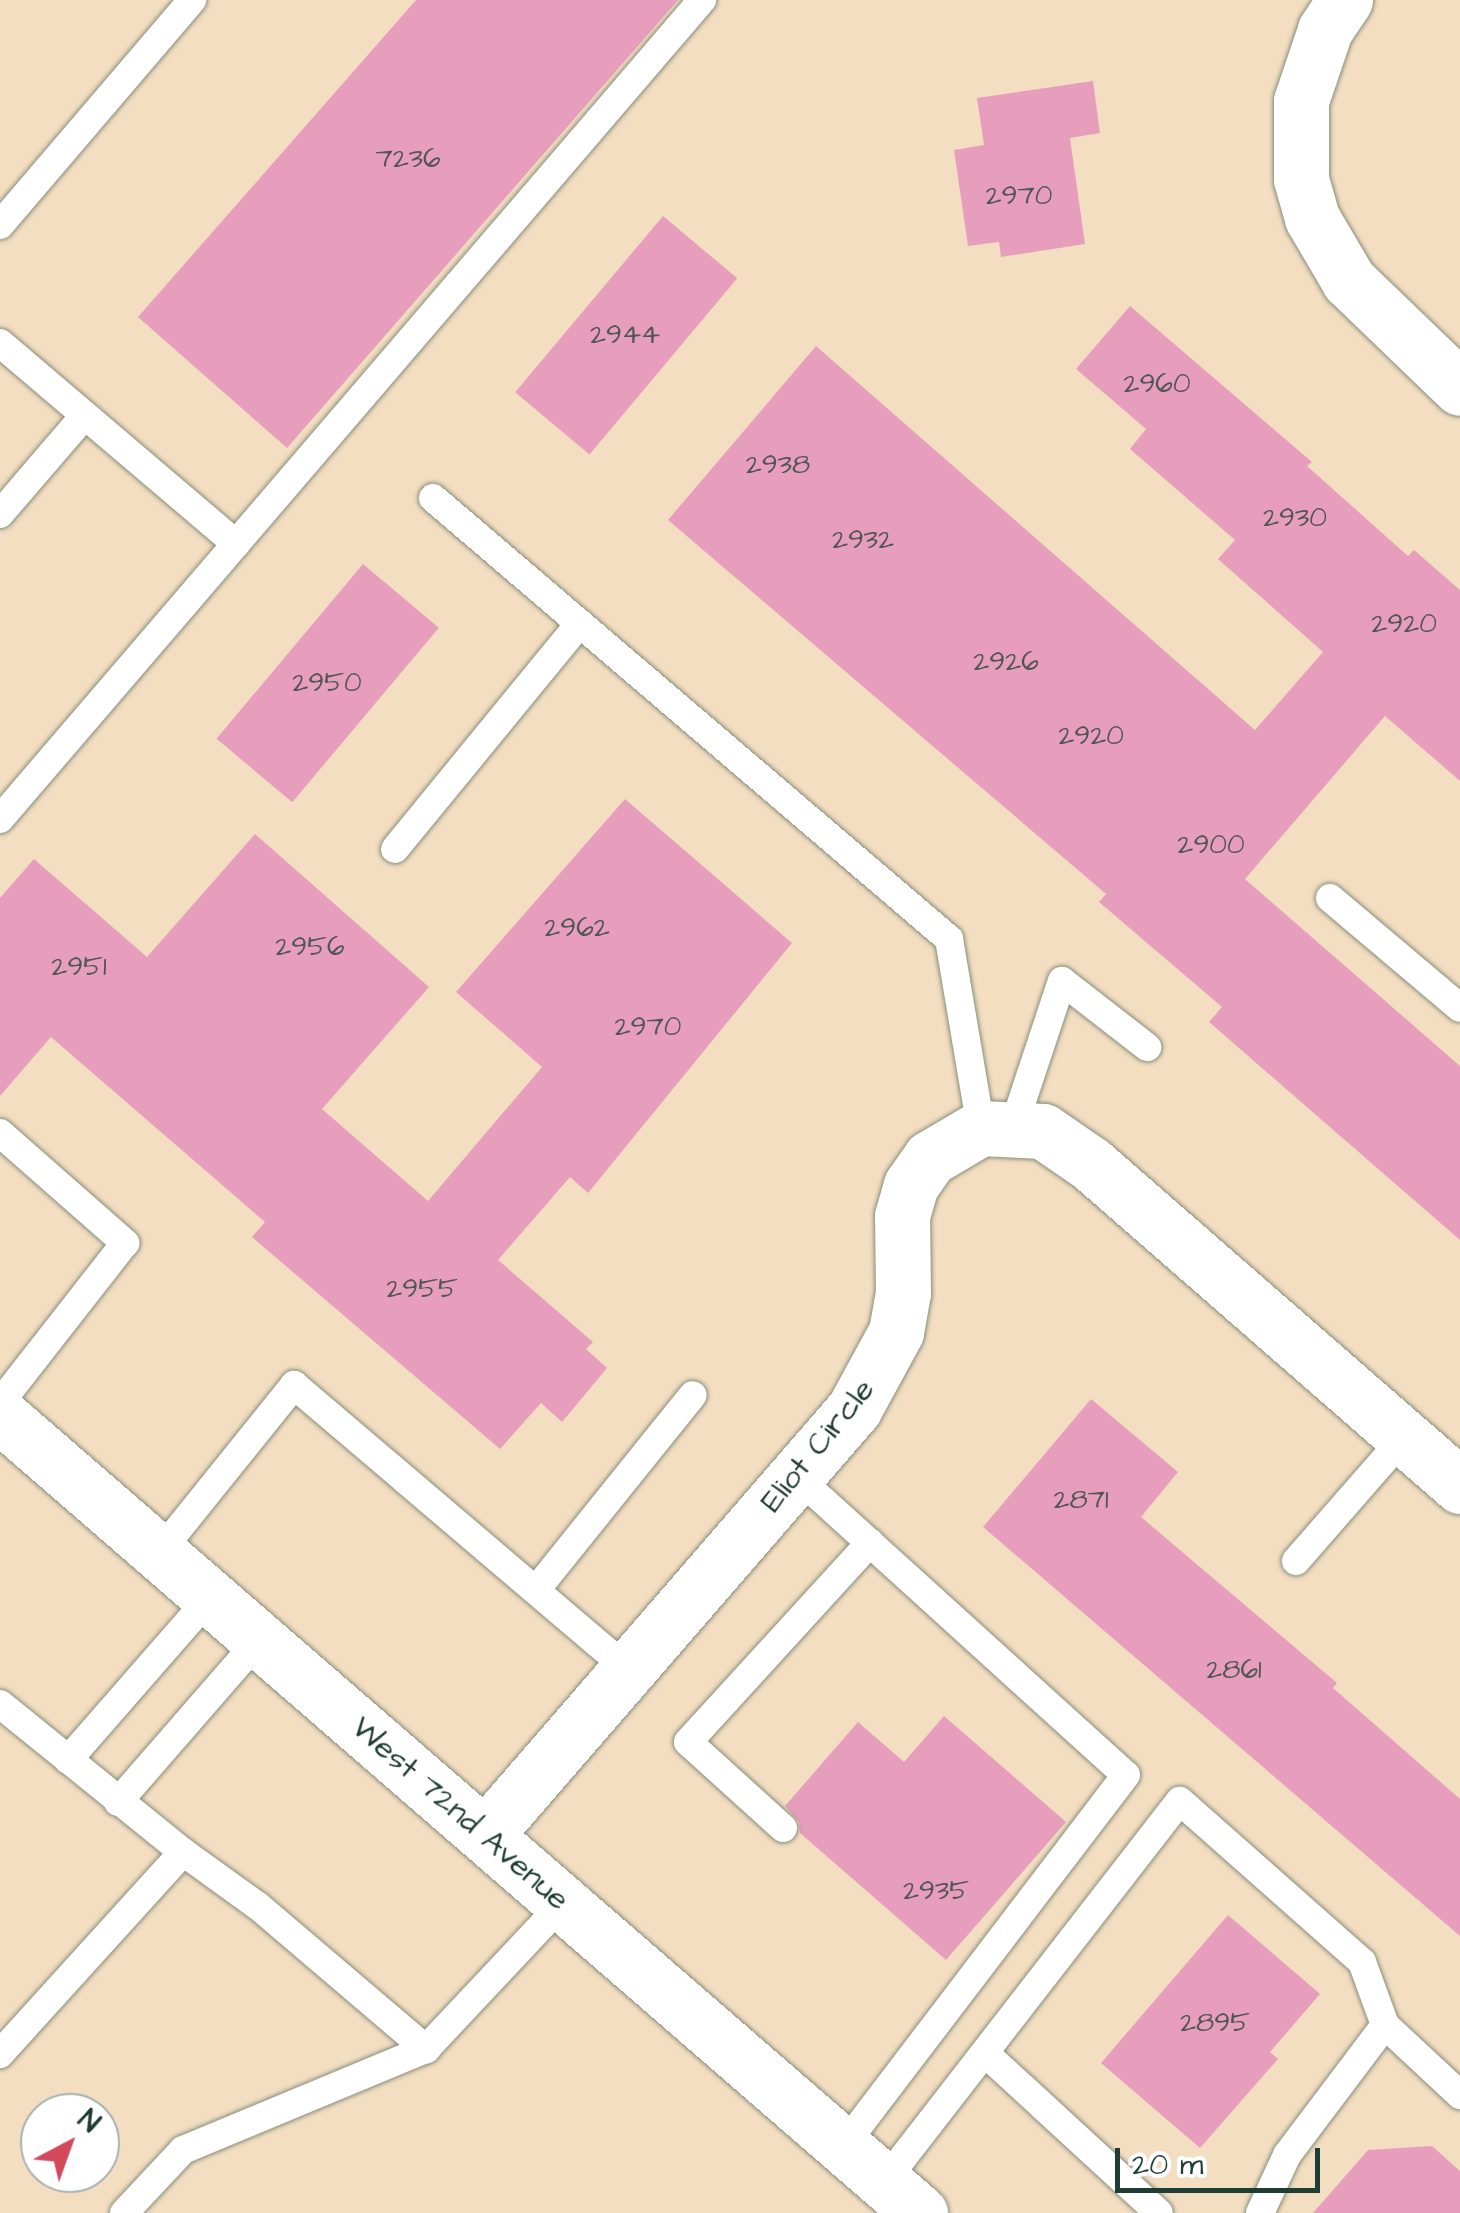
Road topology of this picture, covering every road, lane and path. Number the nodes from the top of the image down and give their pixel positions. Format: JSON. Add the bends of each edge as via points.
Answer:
{"nodes":[{"id":1,"x":192,"y":0,"type":"edge"},
{"id":2,"x":702,"y":0,"type":"edge"},
{"id":3,"x":1345,"y":0,"type":"edge"},
{"id":4,"x":0,"y":225,"type":"edge"},
{"id":5,"x":0,"y":343,"type":"edge"},
{"id":6,"x":1460,"y":388,"type":"edge"},
{"id":7,"x":85,"y":416,"type":"junction"},
{"id":8,"x":433,"y":498,"type":"dead end"},
{"id":9,"x":0,"y":514,"type":"edge"},
{"id":10,"x":236,"y":544,"type":"junction"},
{"id":11,"x":580,"y":622,"type":"junction"},
{"id":12,"x":0,"y":819,"type":"edge"},
{"id":13,"x":395,"y":849,"type":"dead end"},
{"id":14,"x":1330,"y":898,"type":"dead end"},
{"id":15,"x":1460,"y":1008,"type":"edge"},
{"id":16,"x":1148,"y":1047,"type":"dead end"},
{"id":17,"x":998,"y":1127,"type":"junction"},
{"id":18,"x":0,"y":1133,"type":"edge"},
{"id":19,"x":693,"y":1395,"type":"dead end"},
{"id":20,"x":0,"y":1404,"type":"edge"},
{"id":21,"x":0,"y":1415,"type":"edge"},
{"id":22,"x":1404,"y":1437,"type":"junction"},
{"id":23,"x":796,"y":1476,"type":"junction"},
{"id":24,"x":1460,"y":1486,"type":"edge"},
{"id":25,"x":870,"y":1543,"type":"junction"},
{"id":26,"x":159,"y":1554,"type":"junction"},
{"id":27,"x":1296,"y":1561,"type":"dead end"},
{"id":28,"x":536,"y":1590,"type":"junction"},
{"id":29,"x":210,"y":1597,"type":"junction"},
{"id":30,"x":259,"y":1640,"type":"junction"},
{"id":31,"x":629,"y":1670,"type":"junction"},
{"id":32,"x":0,"y":1704,"type":"edge"},
{"id":33,"x":68,"y":1760,"type":"junction"},
{"id":34,"x":118,"y":1802,"type":"junction"},
{"id":35,"x":783,"y":1828,"type":"dead end"},
{"id":36,"x":485,"y":1835,"type":"junction"},
{"id":37,"x":183,"y":1852,"type":"junction"},
{"id":38,"x":563,"y":1902,"type":"junction"},
{"id":39,"x":1384,"y":2025,"type":"junction"},
{"id":40,"x":426,"y":2049,"type":"junction"},
{"id":41,"x":985,"y":2053,"type":"junction"},
{"id":42,"x":0,"y":2054,"type":"edge"},
{"id":43,"x":1460,"y":2094,"type":"edge"},
{"id":44,"x":843,"y":2146,"type":"junction"},
{"id":45,"x":902,"y":2197,"type":"edge"},
{"id":46,"x":124,"y":2213,"type":"edge"},
{"id":47,"x":1159,"y":2213,"type":"edge"},
{"id":48,"x":1260,"y":2213,"type":"edge"}],
"edges":[{"from":1,"to":4,"type":"lane"},
{"from":2,"to":10,"type":"lane"},
{"from":3,"to":6,"type":"street","via":[[1326,30],[1301,101],[1300,166],[1312,218],[1349,281]]},
{"from":5,"to":7,"type":"lane"},
{"from":7,"to":9,"type":"lane"},
{"from":7,"to":10,"type":"lane"},
{"from":8,"to":11,"type":"lane"},
{"from":10,"to":12,"type":"lane"},
{"from":11,"to":13,"type":"lane"},
{"from":11,"to":17,"type":"lane","via":[[949,939]]},
{"from":14,"to":15,"type":"lane"},
{"from":16,"to":17,"type":"lane","via":[[1062,981]]},
{"from":17,"to":22,"type":"street","via":[[1043,1131],[1091,1164]]},
{"from":17,"to":23,"type":"street","name":"Eliot Circle","via":[[942,1148],[912,1185],[902,1216],[903,1294],[896,1332],[862,1396]]},
{"from":18,"to":20,"type":"lane","via":[[125,1243]]},
{"from":19,"to":28,"type":"lane"},
{"from":21,"to":26,"type":"street","name":"West 72nd Avenue"},
{"from":22,"to":24,"type":"street"},
{"from":22,"to":27,"type":"lane"},
{"from":23,"to":25,"type":"lane"},
{"from":23,"to":31,"type":"street","name":"Eliot Circle"},
{"from":25,"to":35,"type":"lane","via":[[688,1742]]},
{"from":25,"to":44,"type":"lane","via":[[1126,1774]]},
{"from":26,"to":28,"type":"lane","via":[[294,1385]]},
{"from":26,"to":29,"type":"street","name":"West 72nd Avenue"},
{"from":28,"to":31,"type":"lane"},
{"from":29,"to":30,"type":"street","name":"West 72nd Avenue"},
{"from":29,"to":33,"type":"lane"},
{"from":30,"to":34,"type":"lane"},
{"from":30,"to":36,"type":"street","name":"West 72nd Avenue"},
{"from":31,"to":36,"type":"street","name":"Eliot Circle"},
{"from":32,"to":33,"type":"lane"},
{"from":33,"to":34,"type":"lane"},
{"from":34,"to":37,"type":"lane"},
{"from":36,"to":38,"type":"street","name":"West 72nd Avenue"},
{"from":37,"to":40,"type":"lane","via":[[258,1906]]},
{"from":37,"to":42,"type":"lane"},
{"from":38,"to":40,"type":"lane"},
{"from":38,"to":44,"type":"street","name":"West 72nd Avenue"},
{"from":39,"to":41,"type":"lane","via":[[1362,1962],[1180,1801]]},
{"from":39,"to":43,"type":"lane"},
{"from":39,"to":48,"type":"lane","via":[[1287,2154]]},
{"from":40,"to":46,"type":"lane","via":[[182,2150]]},
{"from":41,"to":45,"type":"lane"},
{"from":41,"to":47,"type":"lane"},
{"from":44,"to":45,"type":"street","name":"West 72nd Avenue"}]}
